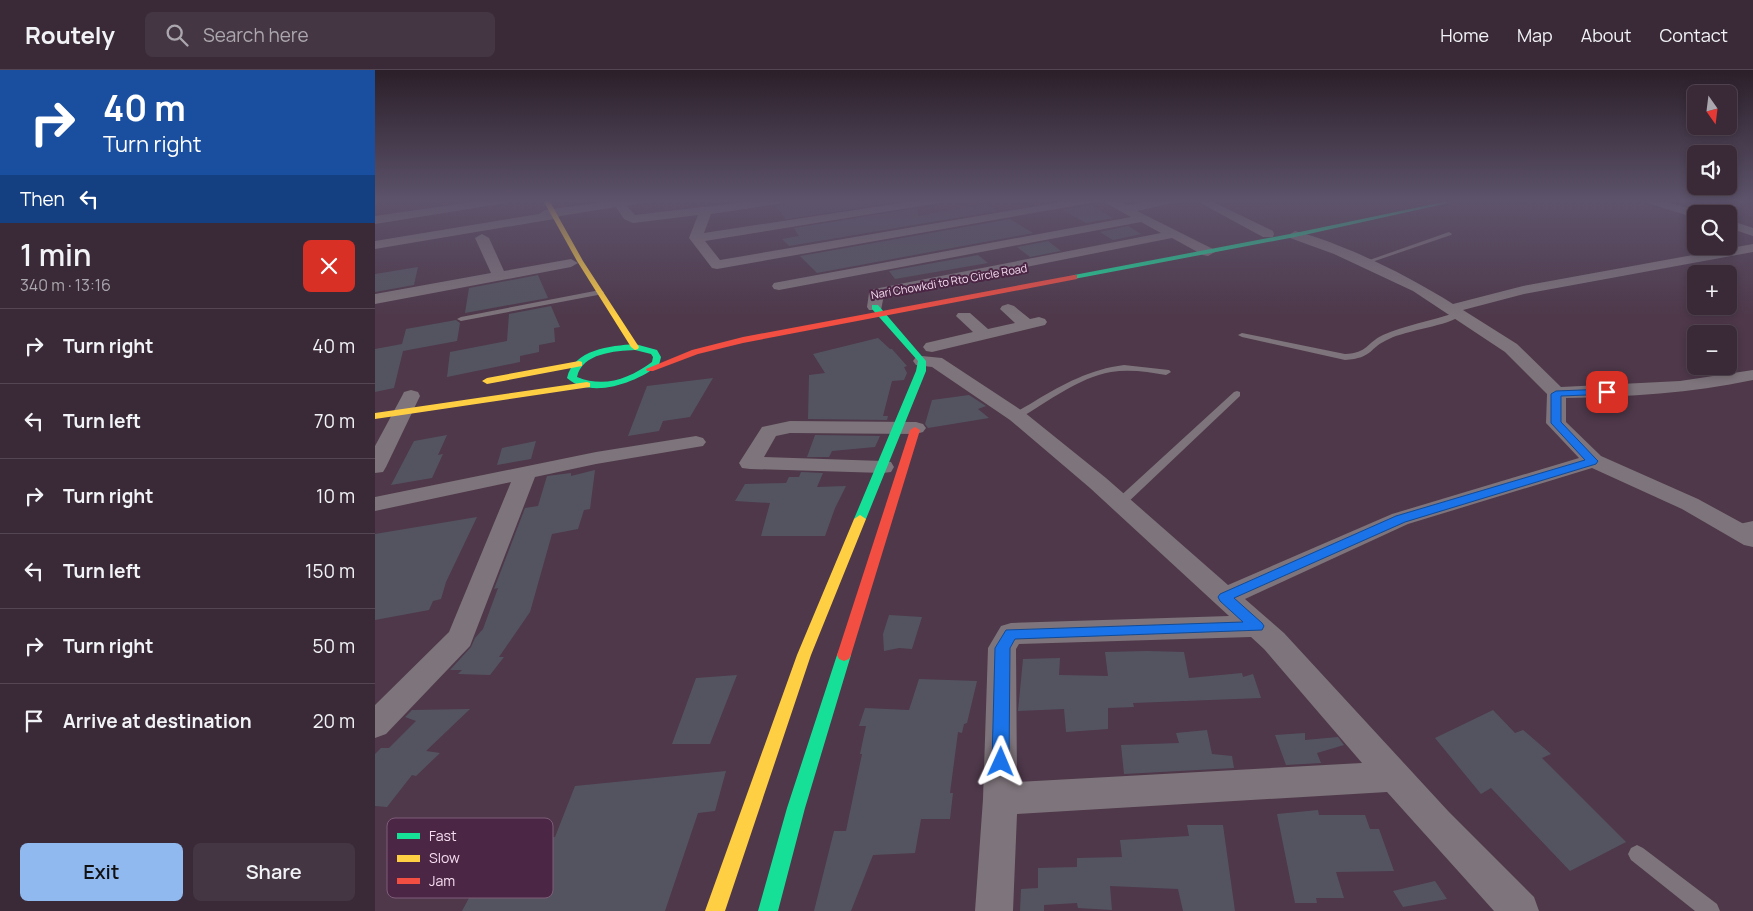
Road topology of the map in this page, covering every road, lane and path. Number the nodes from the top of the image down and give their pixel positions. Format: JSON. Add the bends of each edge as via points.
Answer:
{"nodes":[{"id":1,"x":413,"y":239,"type":"edge"},
{"id":2,"x":483,"y":239,"type":"edge"},
{"id":3,"x":561,"y":239,"type":"edge"},
{"id":4,"x":565,"y":239,"type":"edge"},
{"id":5,"x":697,"y":239,"type":"edge"},
{"id":6,"x":864,"y":239,"type":"edge"},
{"id":7,"x":999,"y":239,"type":"edge"},
{"id":8,"x":1030,"y":239,"type":"edge"},
{"id":9,"x":1147,"y":239,"type":"edge"},
{"id":10,"x":1184,"y":239,"type":"edge"},
{"id":11,"x":1247,"y":239,"type":"edge"},
{"id":12,"x":1269,"y":239,"type":"edge"},
{"id":13,"x":1307,"y":239,"type":"edge"},
{"id":14,"x":1434,"y":239,"type":"edge"},
{"id":15,"x":1005,"y":244,"type":"junction"},
{"id":16,"x":375,"y":246,"type":"edge"},
{"id":17,"x":1753,"y":248,"type":"edge"},
{"id":18,"x":1204,"y":250,"type":"junction"},
{"id":19,"x":1029,"y":262,"type":"junction"},
{"id":20,"x":571,"y":263,"type":"junction"},
{"id":21,"x":1364,"y":263,"type":"junction"},
{"id":22,"x":499,"y":276,"type":"junction"},
{"id":23,"x":1051,"y":278,"type":"junction"},
{"id":24,"x":779,"y":286,"type":"dead end"},
{"id":25,"x":584,"y":291,"type":"junction"},
{"id":26,"x":600,"y":292,"type":"junction"},
{"id":27,"x":375,"y":300,"type":"edge"},
{"id":28,"x":877,"y":306,"type":"junction"},
{"id":29,"x":898,"y":306,"type":"junction"},
{"id":30,"x":1007,"y":309,"type":"dead end"},
{"id":31,"x":1454,"y":312,"type":"junction"},
{"id":32,"x":964,"y":316,"type":"dead end"},
{"id":33,"x":461,"y":319,"type":"dead end"},
{"id":34,"x":913,"y":324,"type":"dead end"},
{"id":35,"x":985,"y":335,"type":"junction"},
{"id":36,"x":1242,"y":335,"type":"dead end"},
{"id":37,"x":742,"y":337,"type":"junction"},
{"id":38,"x":686,"y":344,"type":"dead end"},
{"id":39,"x":635,"y":347,"type":"junction"},
{"id":40,"x":668,"y":347,"type":"dead end"},
{"id":41,"x":649,"y":350,"type":"junction"},
{"id":42,"x":930,"y":356,"type":"junction"},
{"id":43,"x":579,"y":364,"type":"junction"},
{"id":44,"x":650,"y":369,"type":"junction"},
{"id":45,"x":1166,"y":372,"type":"dead end"},
{"id":46,"x":1753,"y":375,"type":"edge"},
{"id":47,"x":477,"y":383,"type":"dead end"},
{"id":48,"x":587,"y":385,"type":"junction"},
{"id":49,"x":1237,"y":394,"type":"dead end"},
{"id":50,"x":1556,"y":394,"type":"junction"},
{"id":51,"x":407,"y":400,"type":"junction"},
{"id":52,"x":375,"y":416,"type":"edge"},
{"id":53,"x":1017,"y":416,"type":"junction"},
{"id":54,"x":911,"y":424,"type":"junction"},
{"id":55,"x":696,"y":442,"type":"dead end"},
{"id":56,"x":1593,"y":461,"type":"junction"},
{"id":57,"x":375,"y":467,"type":"edge"},
{"id":58,"x":883,"y":467,"type":"junction"},
{"id":59,"x":526,"y":472,"type":"junction"},
{"id":60,"x":1120,"y":503,"type":"junction"},
{"id":61,"x":375,"y":504,"type":"edge"},
{"id":62,"x":1753,"y":525,"type":"edge"},
{"id":63,"x":1734,"y":529,"type":"junction"},
{"id":64,"x":1753,"y":539,"type":"edge"},
{"id":65,"x":1225,"y":597,"type":"junction"},
{"id":66,"x":1257,"y":626,"type":"junction"},
{"id":67,"x":375,"y":725,"type":"edge"},
{"id":68,"x":1394,"y":776,"type":"junction"},
{"id":69,"x":1000,"y":800,"type":"junction"},
{"id":70,"x":1637,"y":854,"type":"dead end"},
{"id":71,"x":715,"y":911,"type":"edge"},
{"id":72,"x":768,"y":911,"type":"edge"},
{"id":73,"x":994,"y":911,"type":"edge"},
{"id":74,"x":1520,"y":911,"type":"edge"},
{"id":75,"x":1710,"y":911,"type":"edge"}],
"edges":[{"from":1,"to":16,"type":"street"},
{"from":2,"to":22,"type":"street"},
{"from":3,"to":20,"type":"main road"},
{"from":4,"to":26,"type":"main road"},
{"from":5,"to":6,"type":"street","via":[[717,265]]},
{"from":7,"to":15,"type":"street"},
{"from":8,"to":15,"type":"street"},
{"from":9,"to":19,"type":"street"},
{"from":10,"to":18,"type":"street"},
{"from":11,"to":18,"type":"main road","name":"Nari Chowkdi to Rto Circle Road"},
{"from":12,"to":18,"type":"main road"},
{"from":13,"to":21,"type":"street"},
{"from":14,"to":21,"type":"lane"},
{"from":15,"to":19,"type":"street"},
{"from":15,"to":24,"type":"street"},
{"from":17,"to":31,"type":"street","via":[[1523,290]]},
{"from":18,"to":23,"type":"main road","name":"Nari Chowkdi to Rto Circle Road"},
{"from":19,"to":23,"type":"street"},
{"from":19,"to":28,"type":"street","via":[[879,292]]},
{"from":20,"to":22,"type":"street"},
{"from":20,"to":25,"type":"main road"},
{"from":21,"to":31,"type":"street","via":[[1418,288]]},
{"from":22,"to":27,"type":"street"},
{"from":23,"to":29,"type":"main road","name":"Nari Chowkdi to Rto Circle Road"},
{"from":25,"to":26,"type":"lane"},
{"from":25,"to":33,"type":"lane"},
{"from":26,"to":39,"type":"main road"},
{"from":28,"to":29,"type":"street"},
{"from":28,"to":37,"type":"main road","name":"Nari Chowkdi to Rto Circle Road"},
{"from":28,"to":42,"type":"main road"},
{"from":29,"to":34,"type":"main road"},
{"from":30,"to":35,"type":"street","via":[[1033,324]]},
{"from":31,"to":36,"type":"lane","via":[[1386,338],[1361,357],[1345,357]]},
{"from":31,"to":50,"type":"street","via":[[1511,348]]},
{"from":32,"to":35,"type":"street"},
{"from":35,"to":42,"type":"street"},
{"from":37,"to":38,"type":"main road","name":"Nari Chowkdi to Rto Circle Road"},
{"from":37,"to":44,"type":"main road"},
{"from":39,"to":41,"type":"main road"},
{"from":39,"to":43,"type":"main road","via":[[596,349]]},
{"from":40,"to":41,"type":"main road"},
{"from":41,"to":44,"type":"main road","via":[[657,357]]},
{"from":42,"to":53,"type":"street"},
{"from":42,"to":54,"type":"main road","via":[[921,372]]},
{"from":43,"to":47,"type":"main road"},
{"from":43,"to":48,"type":"main road","via":[[571,372],[572,378]]},
{"from":44,"to":48,"type":"main road","via":[[614,384]]},
{"from":45,"to":53,"type":"lane","via":[[1132,368],[1107,370],[1085,378]]},
{"from":46,"to":50,"type":"street","via":[[1641,391]]},
{"from":48,"to":51,"type":"main road"},
{"from":49,"to":60,"type":"lane"},
{"from":50,"to":56,"type":"street","via":[[1556,423]]},
{"from":51,"to":52,"type":"main road"},
{"from":51,"to":57,"type":"street"},
{"from":53,"to":60,"type":"street"},
{"from":54,"to":58,"type":"main road"},
{"from":54,"to":58,"type":"street","via":[[790,427],[769,431],[750,464]]},
{"from":54,"to":72,"type":"main road"},
{"from":55,"to":59,"type":"street"},
{"from":56,"to":63,"type":"street","via":[[1690,504]]},
{"from":56,"to":65,"type":"street","via":[[1400,519]]},
{"from":58,"to":71,"type":"main road","via":[[831,599],[804,655]]},
{"from":59,"to":61,"type":"street"},
{"from":59,"to":67,"type":"street","via":[[460,638]]},
{"from":60,"to":65,"type":"street"},
{"from":62,"to":63,"type":"lane"},
{"from":63,"to":64,"type":"street"},
{"from":65,"to":66,"type":"street"},
{"from":66,"to":68,"type":"street"},
{"from":66,"to":69,"type":"street","via":[[1011,634],[1002,648]]},
{"from":68,"to":69,"type":"street"},
{"from":68,"to":74,"type":"street"},
{"from":69,"to":73,"type":"street"},
{"from":70,"to":75,"type":"lane"}]}
